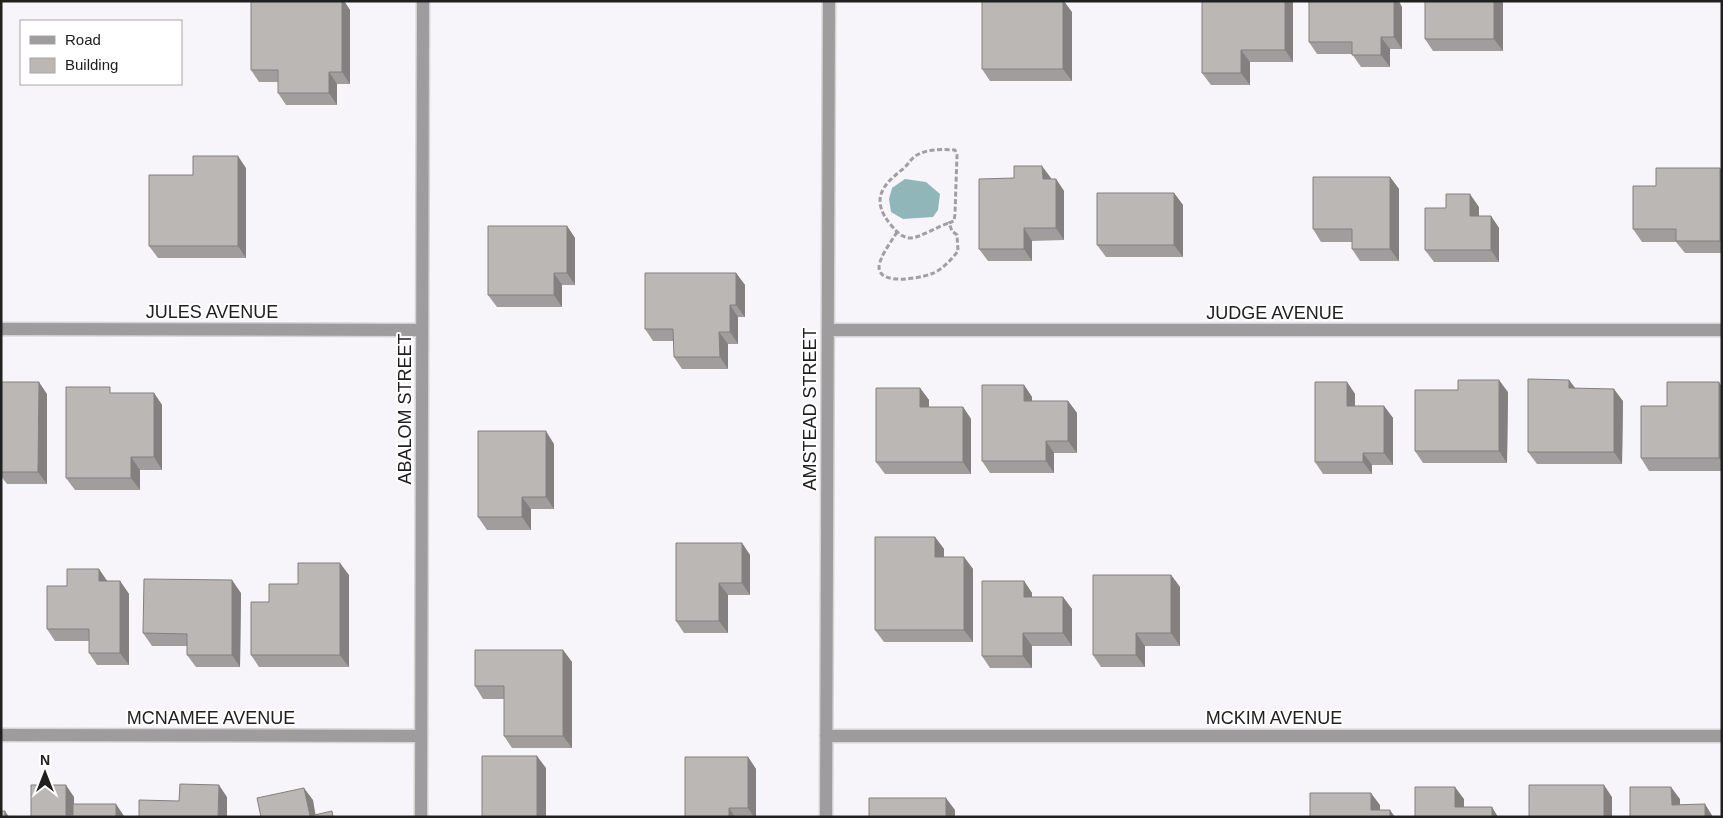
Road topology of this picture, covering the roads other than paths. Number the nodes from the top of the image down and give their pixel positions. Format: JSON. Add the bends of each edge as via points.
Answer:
{"nodes":[{"id":1,"x":423,"y":1,"type":"edge"},
{"id":2,"x":829,"y":1,"type":"edge"},
{"id":3,"x":1,"y":330,"type":"edge"},
{"id":4,"x":422,"y":330,"type":"junction"},
{"id":5,"x":828,"y":330,"type":"junction"},
{"id":6,"x":1722,"y":330,"type":"edge"},
{"id":7,"x":1,"y":735,"type":"edge"},
{"id":8,"x":421,"y":736,"type":"junction"},
{"id":9,"x":826,"y":736,"type":"junction"},
{"id":10,"x":1722,"y":736,"type":"edge"},
{"id":11,"x":420,"y":817,"type":"edge"},
{"id":12,"x":826,"y":817,"type":"edge"}],
"edges":[{"from":1,"to":4,"type":"street","name":"ABALOM STREET"},
{"from":2,"to":5,"type":"street","name":"AMSTEAD STREET"},
{"from":3,"to":4,"type":"street","name":"JULES AVENUE"},
{"from":4,"to":8,"type":"street","name":"ABALOM STREET"},
{"from":5,"to":6,"type":"street","name":"JUDGE AVENUE"},
{"from":5,"to":9,"type":"street","name":"AMSTEAD STREET"},
{"from":7,"to":8,"type":"street","name":"MCNAMEE AVENUE"},
{"from":8,"to":11,"type":"street","name":"ABALOM STREET"},
{"from":9,"to":10,"type":"street","name":"MCKIM AVENUE"},
{"from":9,"to":12,"type":"street","name":"AMSTEAD STREET"}]}
